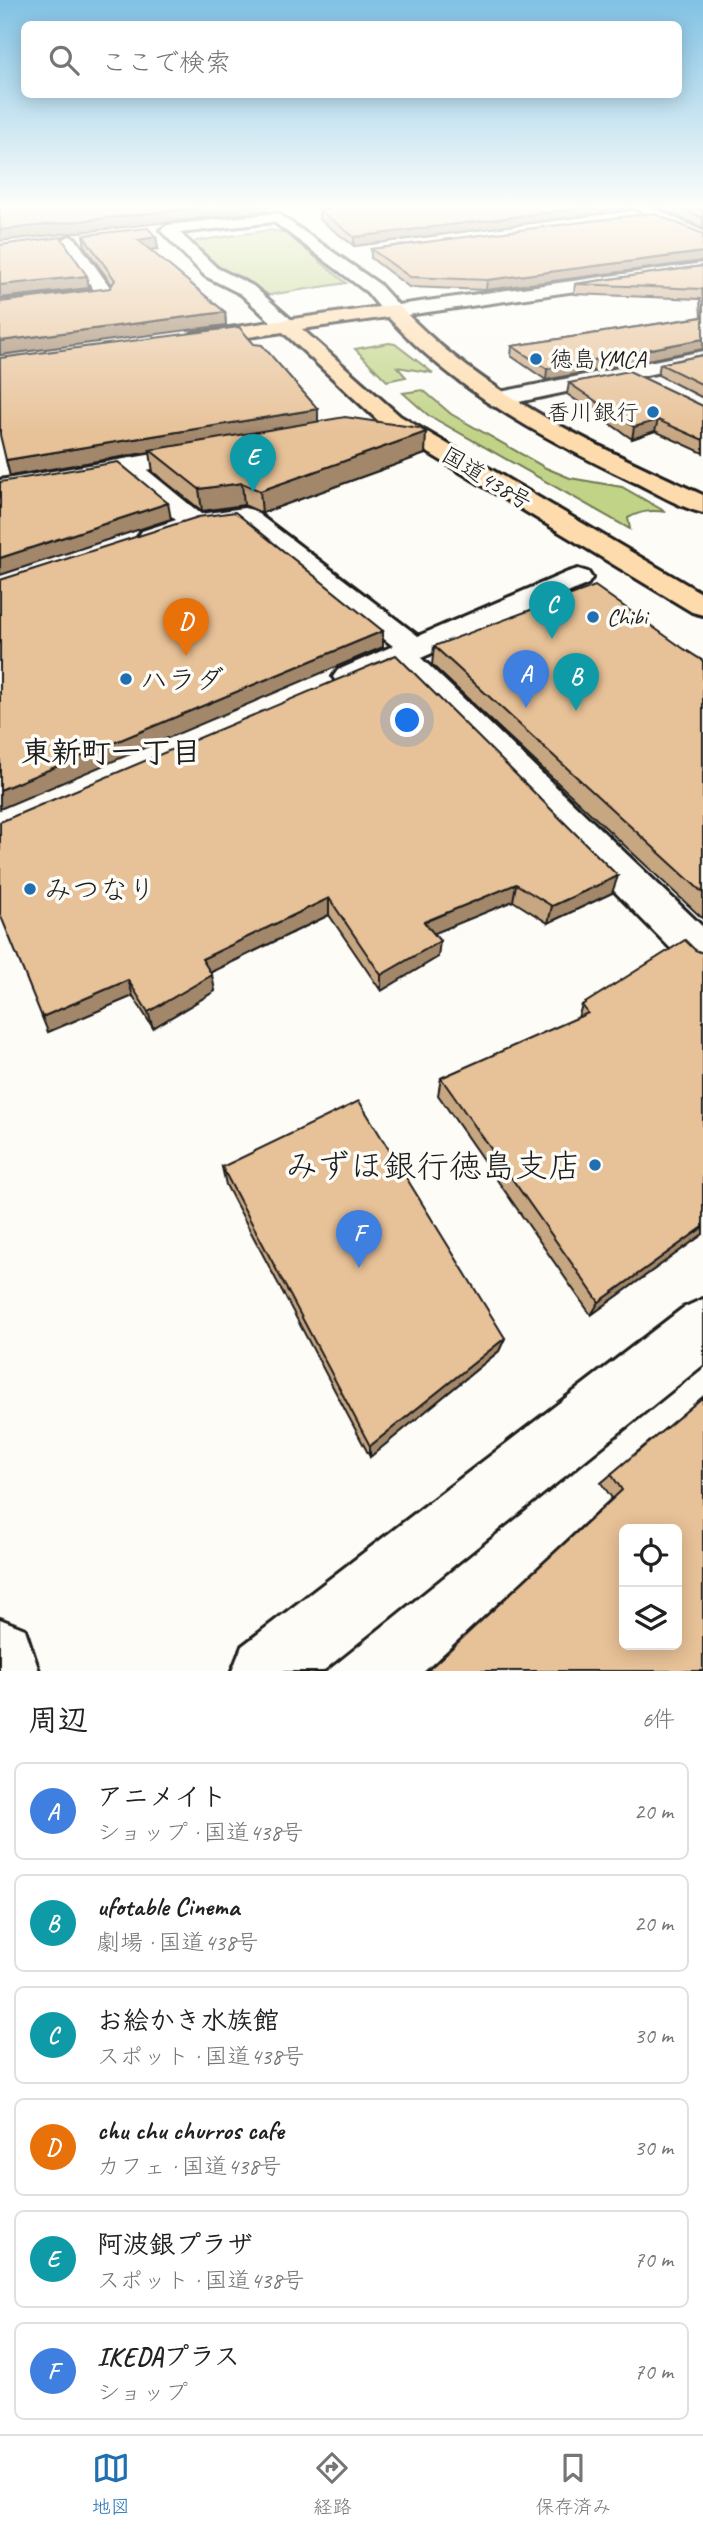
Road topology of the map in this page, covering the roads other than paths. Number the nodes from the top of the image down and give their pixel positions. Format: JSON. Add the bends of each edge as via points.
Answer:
{"nodes":[{"id":1,"x":96,"y":282,"type":"edge"},
{"id":2,"x":231,"y":282,"type":"edge"},
{"id":3,"x":365,"y":282,"type":"edge"},
{"id":4,"x":602,"y":282,"type":"edge"},
{"id":5,"x":0,"y":307,"type":"edge"},
{"id":6,"x":393,"y":311,"type":"junction"},
{"id":7,"x":287,"y":326,"type":"junction"},
{"id":8,"x":177,"y":341,"type":"edge"},
{"id":9,"x":703,"y":357,"type":"edge"},
{"id":10,"x":629,"y":372,"type":"junction"},
{"id":11,"x":666,"y":391,"type":"edge"},
{"id":12,"x":495,"y":400,"type":"junction"},
{"id":13,"x":393,"y":422,"type":"junction"},
{"id":14,"x":366,"y":426,"type":"edge"},
{"id":15,"x":219,"y":450,"type":"edge"},
{"id":16,"x":126,"y":465,"type":"junction"},
{"id":17,"x":0,"y":488,"type":"edge"},
{"id":18,"x":703,"y":505,"type":"edge"},
{"id":19,"x":195,"y":523,"type":"junction"},
{"id":20,"x":130,"y":545,"type":"edge"},
{"id":21,"x":578,"y":579,"type":"dead end"},
{"id":22,"x":703,"y":606,"type":"edge"},
{"id":23,"x":408,"y":652,"type":"junction"},
{"id":24,"x":325,"y":687,"type":"edge"},
{"id":25,"x":703,"y":954,"type":"edge"},
{"id":26,"x":703,"y":1328,"type":"edge"},
{"id":27,"x":0,"y":1654,"type":"edge"},
{"id":28,"x":4,"y":1671,"type":"edge"},
{"id":29,"x":267,"y":1671,"type":"edge"}],
"edges":[{"from":1,"to":5,"type":"street","via":[[106,293]]},
{"from":2,"to":7,"type":"street","via":[[247,290]]},
{"from":3,"to":6,"type":"street"},
{"from":4,"to":6,"type":"street"},
{"from":6,"to":7,"type":"highway"},
{"from":6,"to":12,"type":"highway","via":[[416,340]]},
{"from":7,"to":8,"type":"highway"},
{"from":7,"to":13,"type":"highway","name":"国道438号"},
{"from":9,"to":10,"type":"street"},
{"from":10,"to":11,"type":"street"},
{"from":10,"to":12,"type":"street"},
{"from":12,"to":18,"type":"highway"},
{"from":13,"to":14,"type":"street"},
{"from":13,"to":22,"type":"highway","name":"国道438号"},
{"from":15,"to":16,"type":"street"},
{"from":16,"to":17,"type":"street"},
{"from":16,"to":19,"type":"street"},
{"from":19,"to":20,"type":"street"},
{"from":19,"to":23,"type":"street","via":[[244,516]]},
{"from":21,"to":23,"type":"street"},
{"from":23,"to":24,"type":"street"},
{"from":23,"to":25,"type":"street"},
{"from":26,"to":29,"type":"street"},
{"from":27,"to":28,"type":"street"}]}
